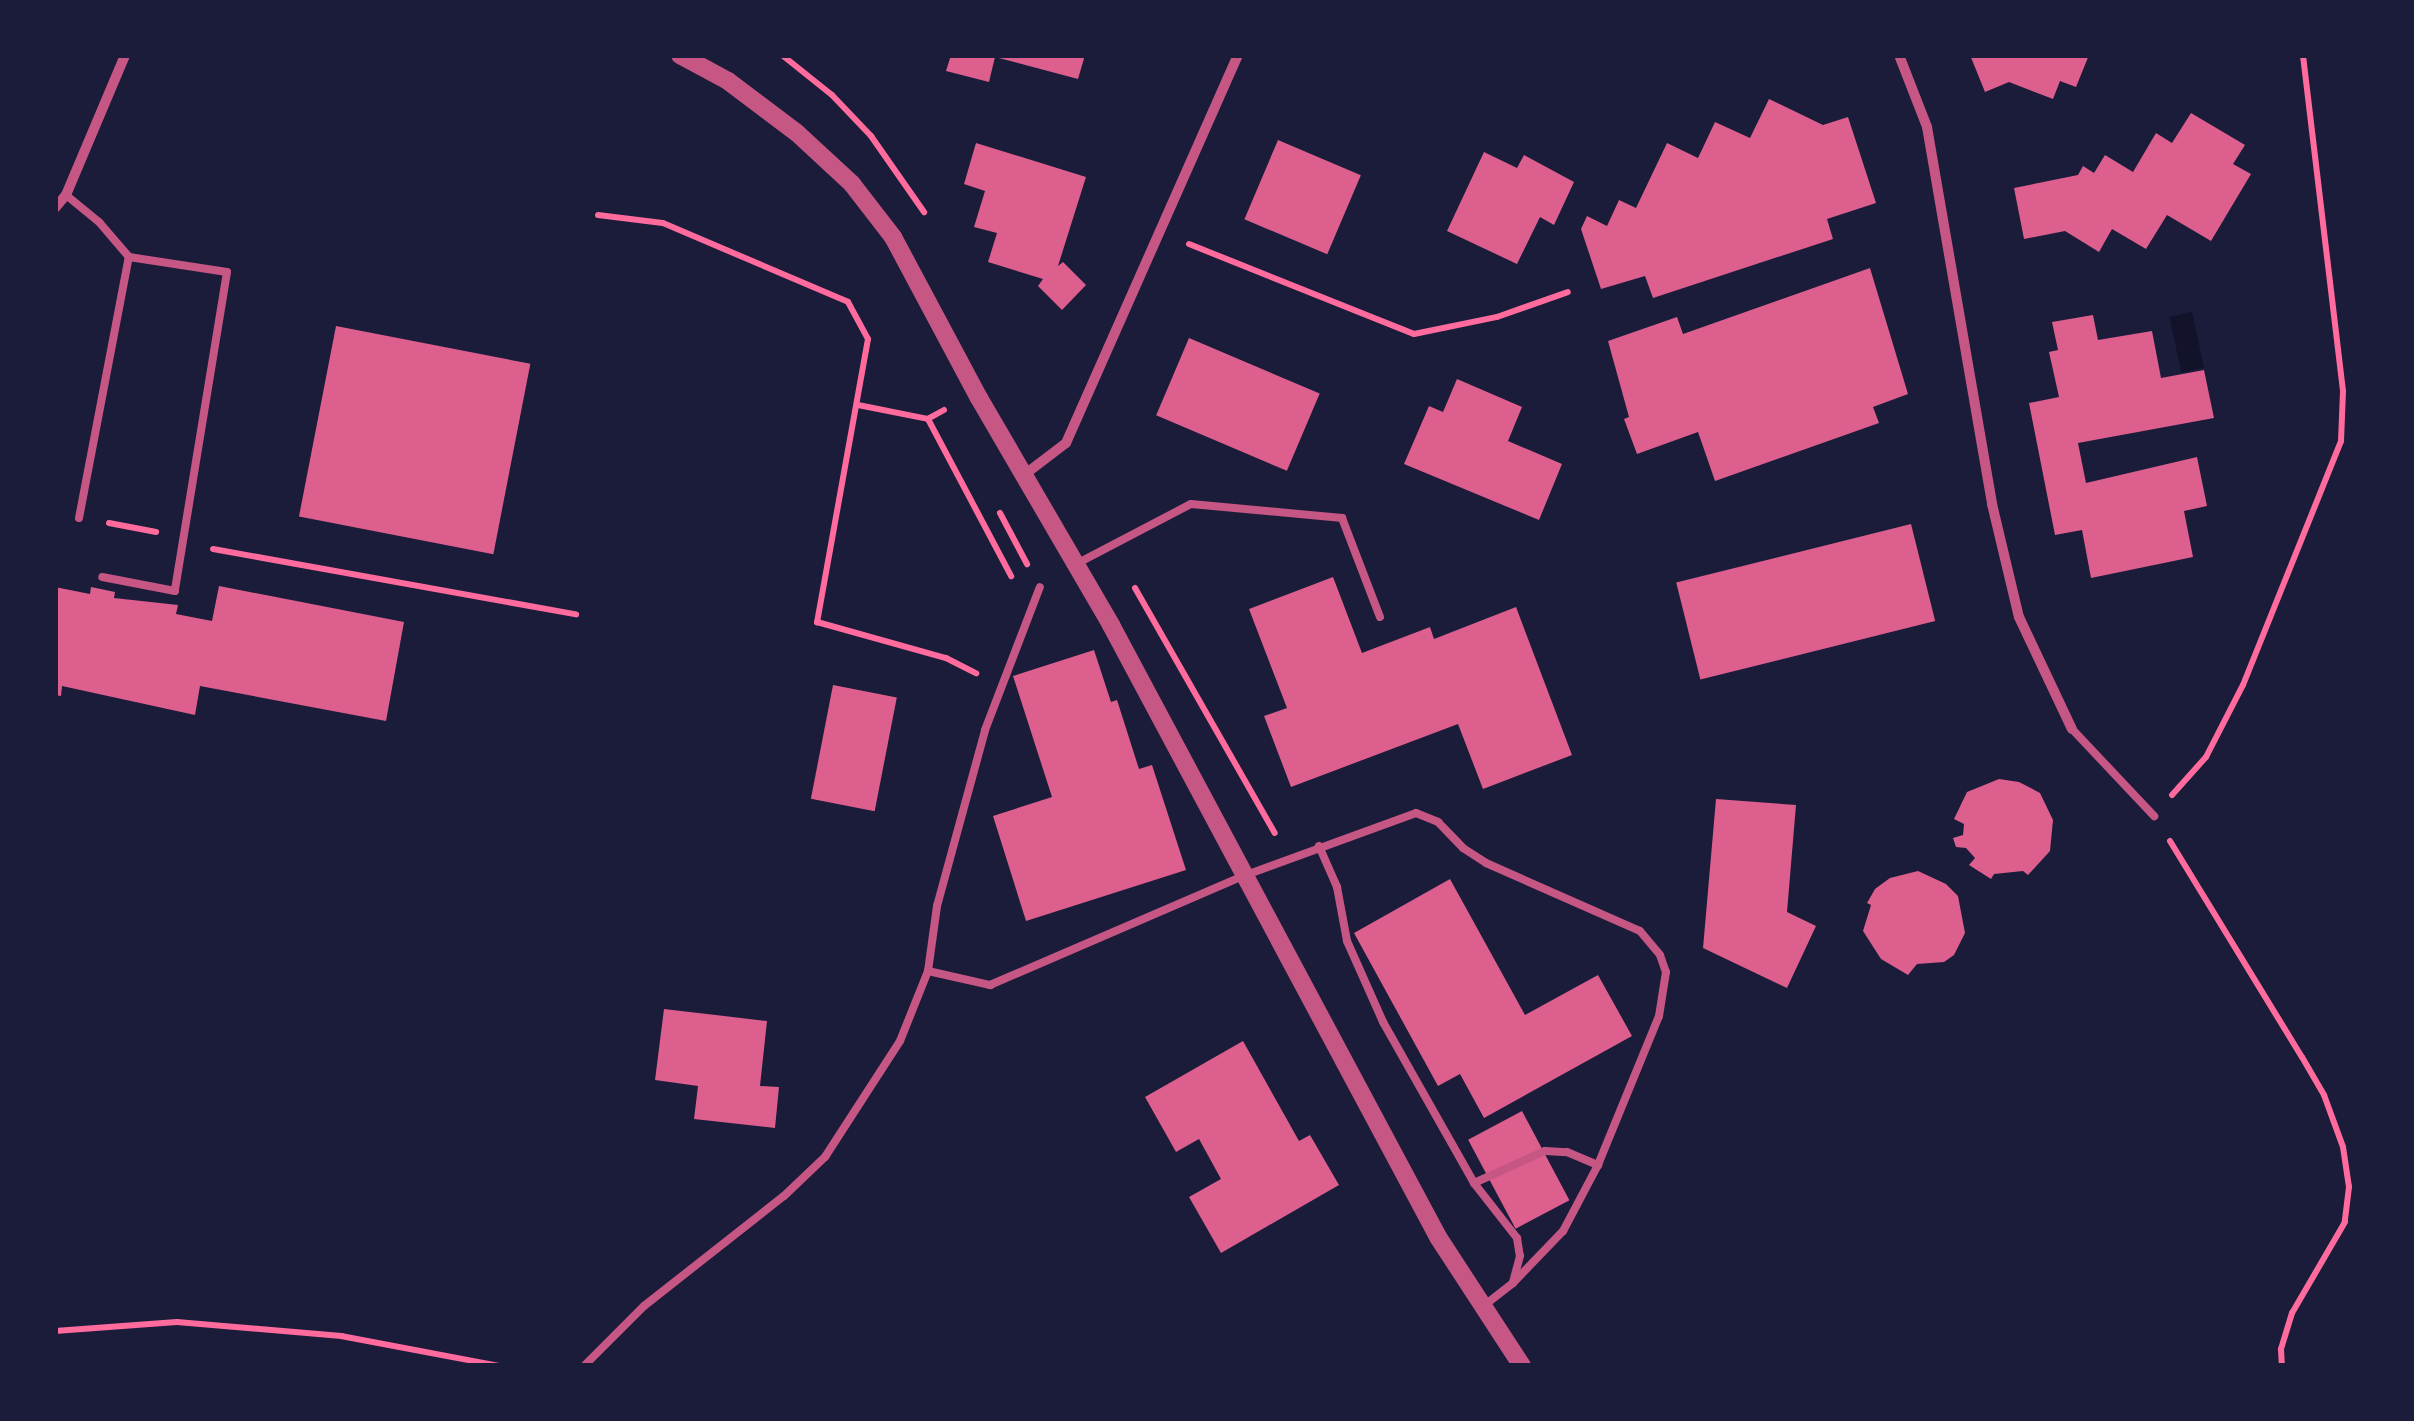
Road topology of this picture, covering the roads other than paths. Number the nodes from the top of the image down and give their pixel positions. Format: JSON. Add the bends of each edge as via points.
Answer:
{"nodes":[{"id":1,"x":125,"y":55,"type":"edge"},
{"id":2,"x":680,"y":55,"type":"edge"},
{"id":3,"x":1238,"y":55,"type":"edge"},
{"id":4,"x":1899,"y":55,"type":"edge"},
{"id":5,"x":66,"y":195,"type":"junction"},
{"id":6,"x":55,"y":208,"type":"edge"},
{"id":7,"x":129,"y":257,"type":"junction"},
{"id":8,"x":1024,"y":474,"type":"junction"},
{"id":9,"x":78,"y":518,"type":"road end"},
{"id":10,"x":1076,"y":564,"type":"junction"},
{"id":11,"x":102,"y":577,"type":"dead end"},
{"id":12,"x":1040,"y":587,"type":"dead end"},
{"id":13,"x":1380,"y":617,"type":"dead end"},
{"id":14,"x":2072,"y":729,"type":"joint"},
{"id":15,"x":2154,"y":816,"type":"road end"},
{"id":16,"x":1319,"y":846,"type":"junction"},
{"id":17,"x":1246,"y":875,"type":"junction"},
{"id":18,"x":928,"y":971,"type":"junction"},
{"id":19,"x":1598,"y":1165,"type":"junction"},
{"id":20,"x":1474,"y":1184,"type":"junction"},
{"id":21,"x":1513,"y":1283,"type":"junction"},
{"id":22,"x":1482,"y":1308,"type":"junction"},
{"id":23,"x":584,"y":1366,"type":"edge"},
{"id":24,"x":1522,"y":1366,"type":"edge"}],
"edges":[{"from":1,"to":5,"type":"street"},
{"from":2,"to":8,"type":"street","via":[[762,104],[872,206]]},
{"from":3,"to":8,"type":"street","via":[[1066,443]]},
{"from":4,"to":14,"type":"street","via":[[1927,127],[1992,504],[2019,617]]},
{"from":5,"to":6,"type":"street"},
{"from":5,"to":7,"type":"lane"},
{"from":7,"to":9,"type":"lane"},
{"from":7,"to":11,"type":"lane","via":[[228,272],[175,591]]},
{"from":8,"to":10,"type":"street"},
{"from":10,"to":13,"type":"lane","via":[[1192,504],[1342,518]]},
{"from":10,"to":17,"type":"street"},
{"from":12,"to":18,"type":"lane","via":[[985,730],[937,906]]},
{"from":14,"to":15,"type":"lane"},
{"from":16,"to":17,"type":"lane"},
{"from":16,"to":19,"type":"lane","via":[[1416,812],[1486,862],[1651,940],[1666,972],[1659,1016]]},
{"from":16,"to":20,"type":"lane","via":[[1337,886],[1347,941],[1383,1022]]},
{"from":17,"to":18,"type":"lane","via":[[990,985]]},
{"from":17,"to":22,"type":"street"},
{"from":18,"to":23,"type":"lane","via":[[900,1041],[824,1157],[644,1306]]},
{"from":19,"to":20,"type":"lane","via":[[1545,1150]]},
{"from":19,"to":21,"type":"lane","via":[[1563,1231]]},
{"from":20,"to":21,"type":"lane","via":[[1517,1238]]},
{"from":21,"to":22,"type":"lane"},
{"from":22,"to":24,"type":"street"}]}
